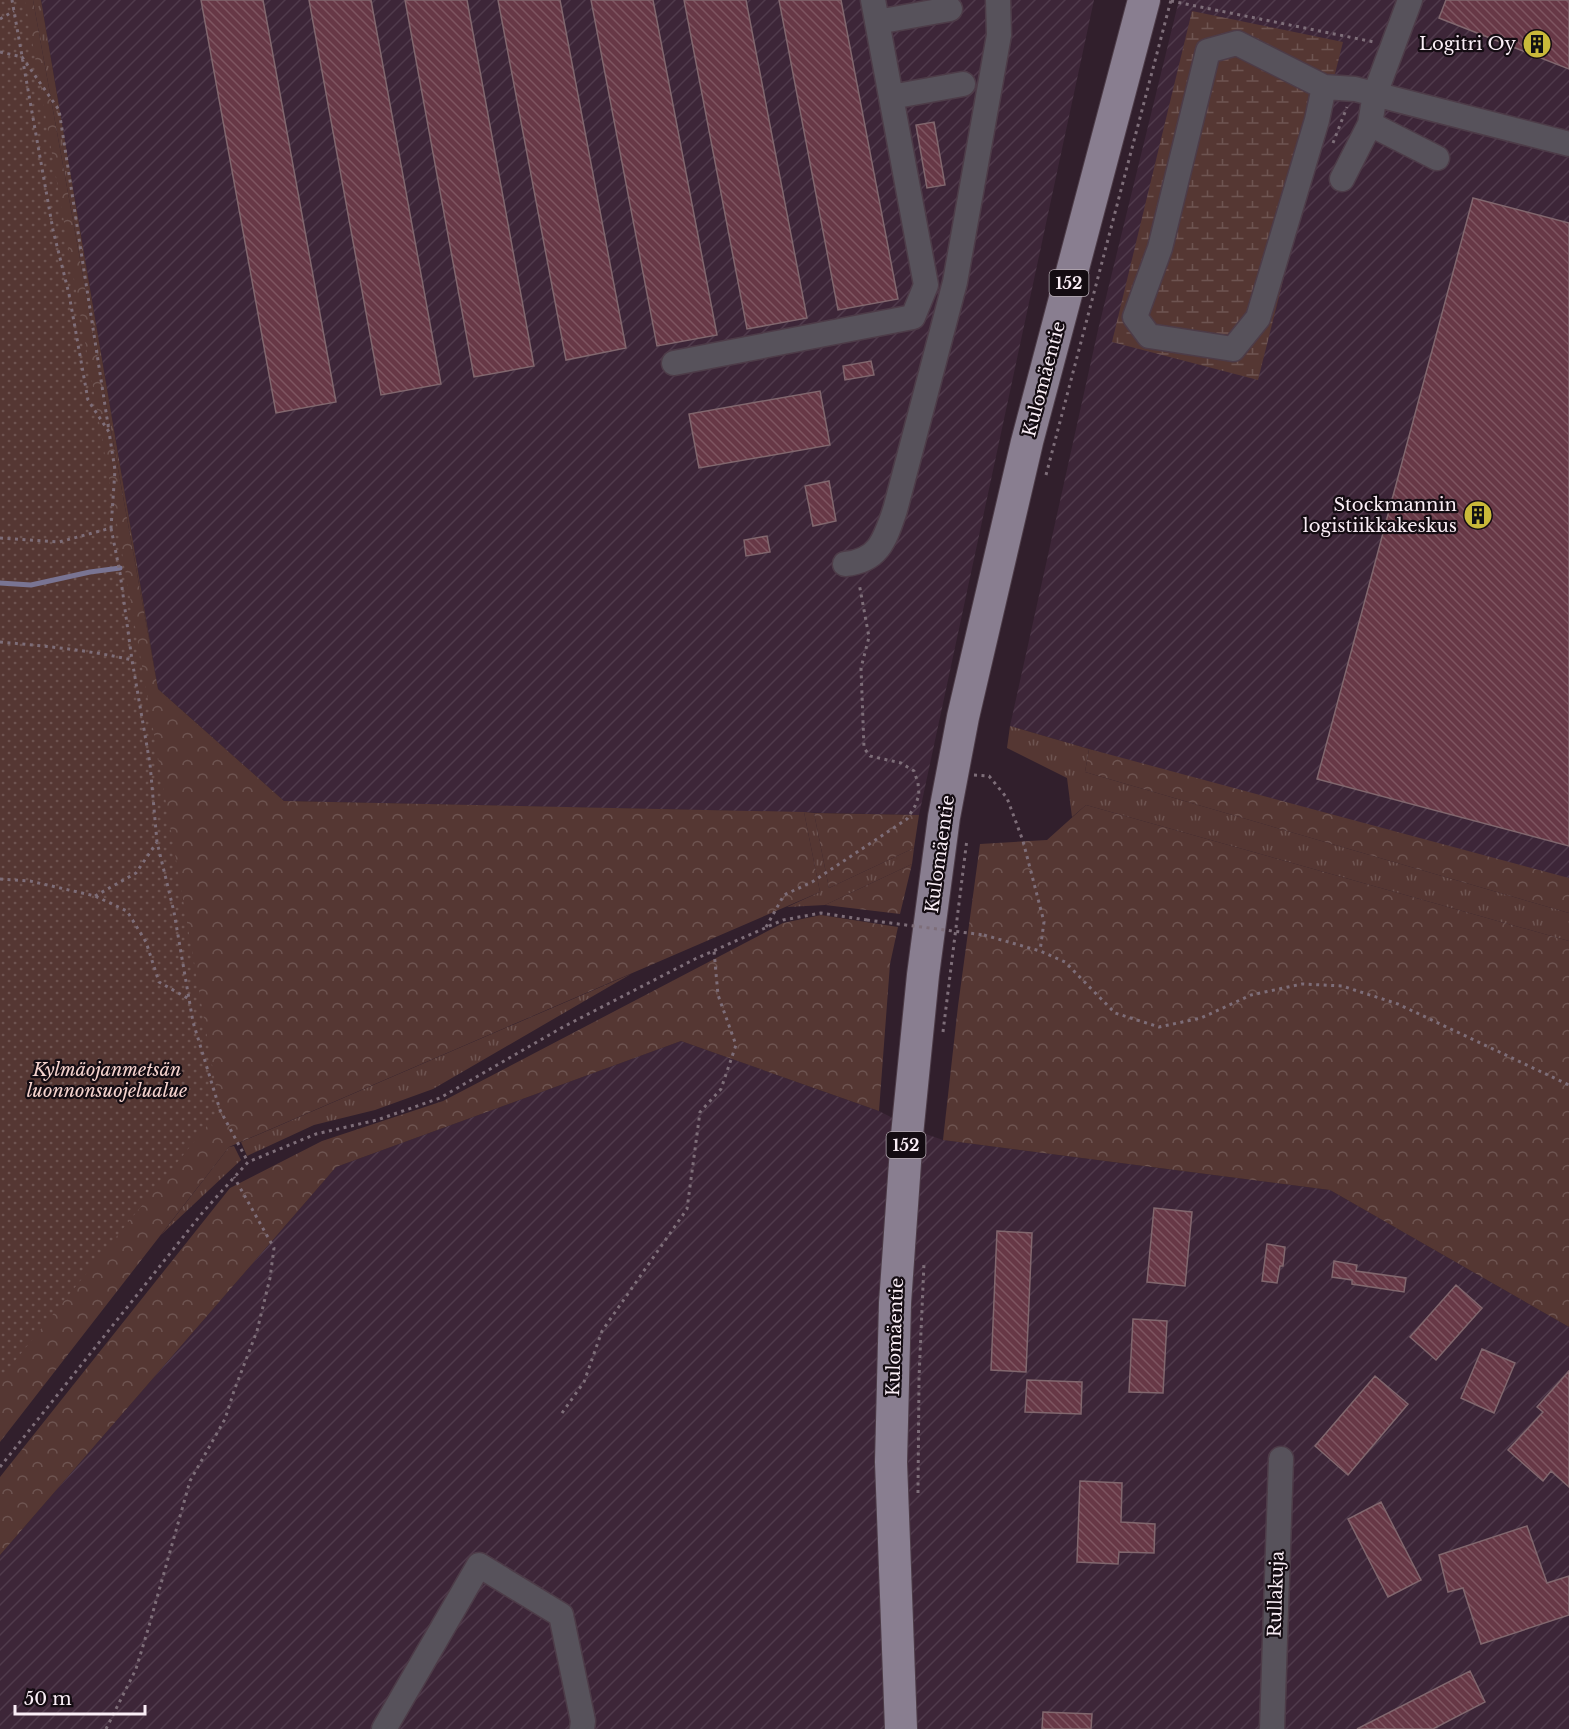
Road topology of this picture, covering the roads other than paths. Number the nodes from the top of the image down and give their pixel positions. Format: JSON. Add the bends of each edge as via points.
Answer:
{"nodes":[{"id":1,"x":998,"y":0,"type":"edge"},
{"id":2,"x":1162,"y":0,"type":"edge"},
{"id":3,"x":1410,"y":0,"type":"edge"},
{"id":4,"x":950,"y":9,"type":"dead end"},
{"id":5,"x":875,"y":11,"type":"edge"},
{"id":6,"x":963,"y":84,"type":"dead end"},
{"id":7,"x":1324,"y":87,"type":"junction"},
{"id":8,"x":1376,"y":94,"type":"junction"},
{"id":9,"x":891,"y":97,"type":"junction"},
{"id":10,"x":1370,"y":124,"type":"junction"},
{"id":11,"x":1569,"y":144,"type":"edge"},
{"id":12,"x":1437,"y":158,"type":"dead end"},
{"id":13,"x":1342,"y":179,"type":"dead end"},
{"id":14,"x":674,"y":363,"type":"dead end"},
{"id":15,"x":850,"y":564,"type":"road end"},
{"id":16,"x":1281,"y":1459,"type":"dead end"},
{"id":17,"x":384,"y":1729,"type":"edge"},
{"id":18,"x":582,"y":1729,"type":"edge"},
{"id":19,"x":901,"y":1729,"type":"edge"},
{"id":20,"x":1272,"y":1729,"type":"edge"}],
"edges":[{"from":1,"to":15,"type":"street","via":[[999,35],[955,282],[886,538],[873,555]]},
{"from":2,"to":19,"type":"main road","name":"Kulomäentie","number":"152","via":[[1025,453],[963,717],[969,777],[944,817],[923,975],[895,1303],[891,1462]]},
{"from":3,"to":8,"type":"street"},
{"from":4,"to":5,"type":"street"},
{"from":5,"to":9,"type":"street"},
{"from":6,"to":9,"type":"street"},
{"from":7,"to":7,"type":"street","via":[[1237,43],[1208,51],[1160,248],[1135,317],[1149,336],[1233,349],[1258,318]]},
{"from":7,"to":8,"type":"street"},
{"from":8,"to":10,"type":"street"},
{"from":8,"to":11,"type":"street"},
{"from":9,"to":14,"type":"street","via":[[926,285],[913,317]]},
{"from":10,"to":12,"type":"street"},
{"from":10,"to":13,"type":"street"},
{"from":16,"to":20,"type":"street","name":"Rullakuja"},
{"from":17,"to":18,"type":"street","via":[[478,1566],[561,1615]]}]}
